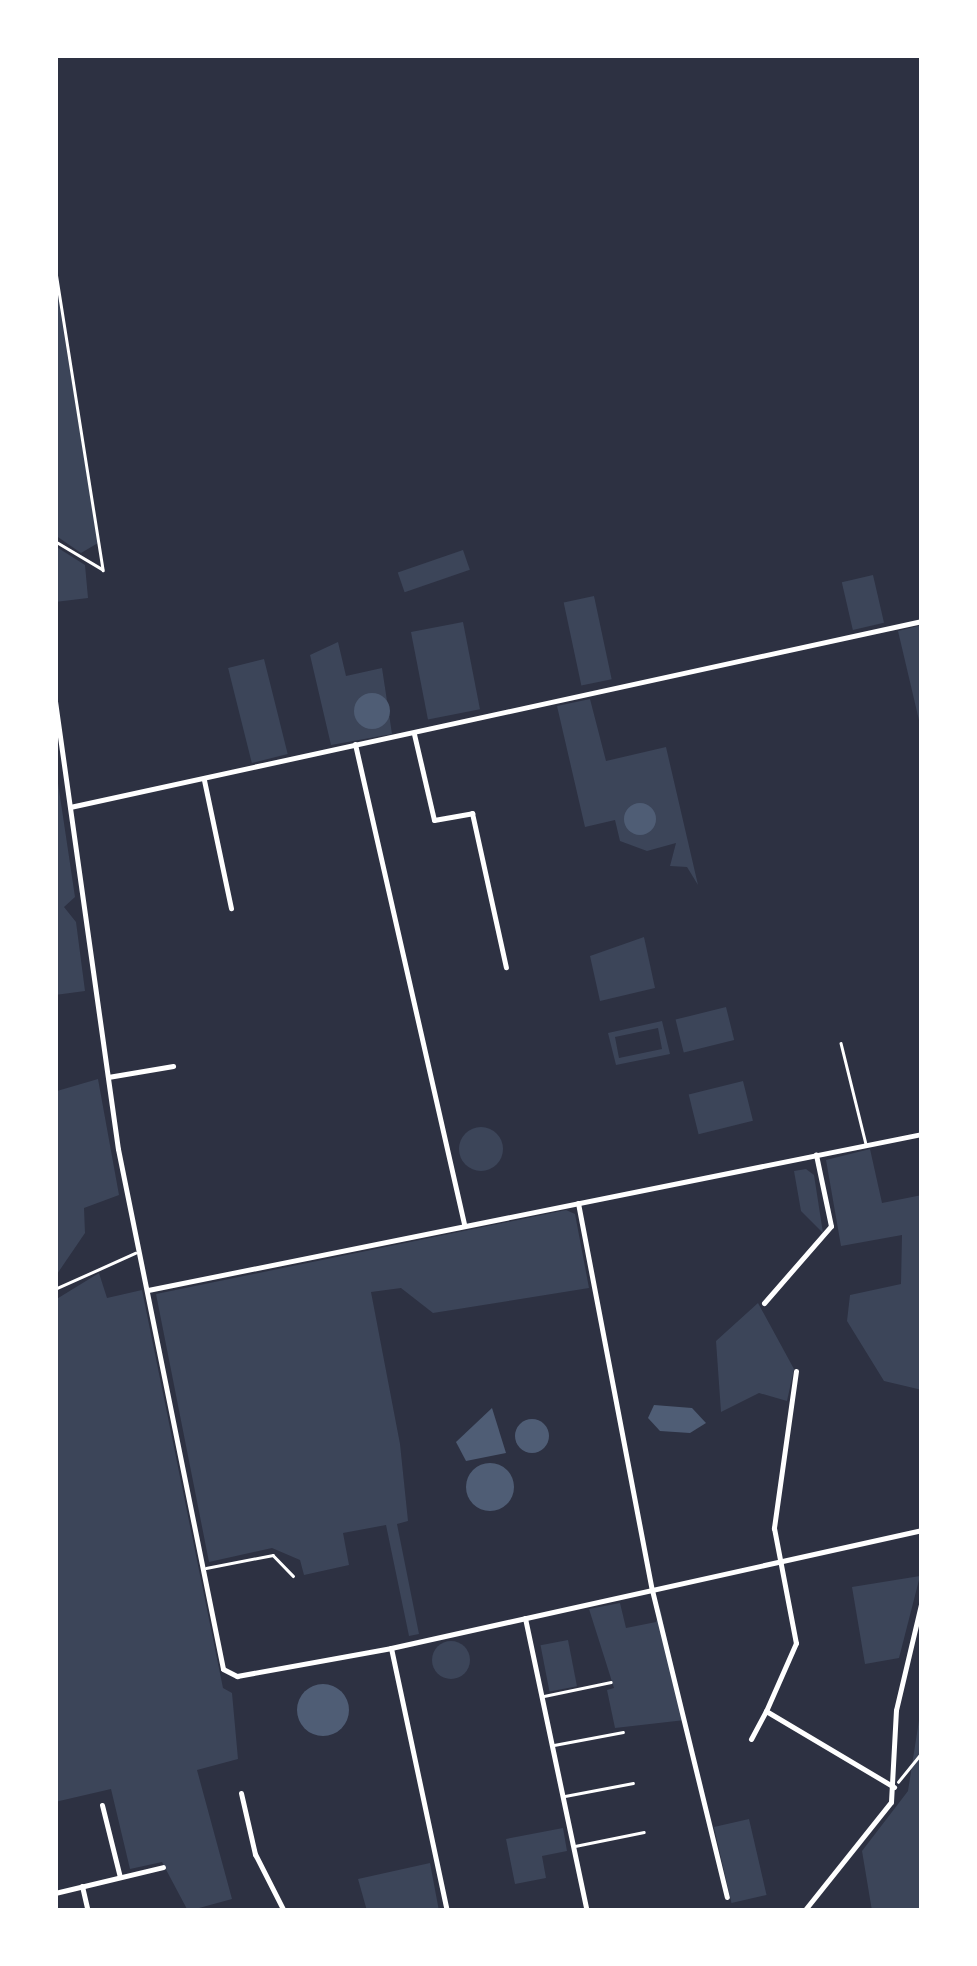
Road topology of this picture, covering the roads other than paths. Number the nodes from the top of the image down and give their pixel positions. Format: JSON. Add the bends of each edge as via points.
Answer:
{"nodes":[{"id":1,"x":55,"y":266,"type":"edge"},
{"id":2,"x":55,"y":541,"type":"edge"},
{"id":3,"x":922,"y":621,"type":"edge"},
{"id":4,"x":55,"y":700,"type":"edge"},
{"id":5,"x":414,"y":734,"type":"junction"},
{"id":6,"x":355,"y":744,"type":"junction"},
{"id":7,"x":204,"y":780,"type":"junction"},
{"id":8,"x":70,"y":807,"type":"junction"},
{"id":9,"x":232,"y":908,"type":"dead end"},
{"id":10,"x":506,"y":968,"type":"dead end"},
{"id":11,"x":841,"y":1043,"type":"dead end"},
{"id":12,"x":173,"y":1066,"type":"dead end"},
{"id":13,"x":108,"y":1077,"type":"junction"},
{"id":14,"x":922,"y":1134,"type":"edge"},
{"id":15,"x":866,"y":1145,"type":"junction"},
{"id":16,"x":816,"y":1155,"type":"junction"},
{"id":17,"x":578,"y":1202,"type":"junction"},
{"id":18,"x":464,"y":1224,"type":"junction"},
{"id":19,"x":140,"y":1252,"type":"junction"},
{"id":20,"x":55,"y":1289,"type":"edge"},
{"id":21,"x":148,"y":1290,"type":"junction"},
{"id":22,"x":764,"y":1303,"type":"dead end"},
{"id":23,"x":796,"y":1371,"type":"dead end"},
{"id":24,"x":922,"y":1530,"type":"edge"},
{"id":25,"x":780,"y":1554,"type":"junction"},
{"id":26,"x":206,"y":1568,"type":"junction"},
{"id":27,"x":294,"y":1576,"type":"dead end"},
{"id":28,"x":652,"y":1590,"type":"junction"},
{"id":29,"x":922,"y":1600,"type":"edge"},
{"id":30,"x":525,"y":1618,"type":"junction"},
{"id":31,"x":392,"y":1648,"type":"junction"},
{"id":32,"x":612,"y":1682,"type":"dead end"},
{"id":33,"x":541,"y":1696,"type":"junction"},
{"id":34,"x":766,"y":1710,"type":"junction"},
{"id":35,"x":623,"y":1732,"type":"dead end"},
{"id":36,"x":751,"y":1738,"type":"dead end"},
{"id":37,"x":552,"y":1746,"type":"junction"},
{"id":38,"x":633,"y":1783,"type":"dead end"},
{"id":39,"x":894,"y":1788,"type":"junction"},
{"id":40,"x":241,"y":1793,"type":"dead end"},
{"id":41,"x":564,"y":1796,"type":"junction"},
{"id":42,"x":102,"y":1805,"type":"dead end"},
{"id":43,"x":644,"y":1832,"type":"dead end"},
{"id":44,"x":574,"y":1846,"type":"junction"},
{"id":45,"x":162,"y":1867,"type":"dead end"},
{"id":46,"x":120,"y":1877,"type":"junction"},
{"id":47,"x":82,"y":1886,"type":"junction"},
{"id":48,"x":55,"y":1893,"type":"edge"},
{"id":49,"x":727,"y":1897,"type":"dead end"},
{"id":50,"x":88,"y":1911,"type":"edge"},
{"id":51,"x":284,"y":1911,"type":"edge"},
{"id":52,"x":447,"y":1911,"type":"edge"},
{"id":53,"x":587,"y":1911,"type":"edge"},
{"id":54,"x":804,"y":1911,"type":"edge"}],
"edges":[{"from":1,"to":2,"type":"lane","via":[[103,570]]},
{"from":3,"to":5,"type":"street"},
{"from":4,"to":8,"type":"street"},
{"from":5,"to":6,"type":"street"},
{"from":5,"to":10,"type":"street","via":[[434,820],[472,813]]},
{"from":6,"to":7,"type":"street"},
{"from":6,"to":18,"type":"street"},
{"from":7,"to":8,"type":"street"},
{"from":7,"to":9,"type":"street"},
{"from":8,"to":13,"type":"street"},
{"from":11,"to":15,"type":"lane"},
{"from":12,"to":13,"type":"street"},
{"from":13,"to":19,"type":"street"},
{"from":14,"to":15,"type":"street"},
{"from":15,"to":16,"type":"street"},
{"from":16,"to":17,"type":"street"},
{"from":16,"to":22,"type":"street","via":[[831,1226]]},
{"from":17,"to":18,"type":"street"},
{"from":17,"to":28,"type":"street"},
{"from":18,"to":21,"type":"street"},
{"from":19,"to":20,"type":"lane"},
{"from":19,"to":21,"type":"street"},
{"from":21,"to":26,"type":"street"},
{"from":23,"to":25,"type":"street","via":[[776,1494]]},
{"from":24,"to":25,"type":"street"},
{"from":25,"to":28,"type":"street"},
{"from":25,"to":34,"type":"street","via":[[796,1644]]},
{"from":26,"to":27,"type":"lane","via":[[273,1555]]},
{"from":26,"to":31,"type":"street","via":[[228,1675]]},
{"from":28,"to":30,"type":"street"},
{"from":28,"to":49,"type":"street"},
{"from":29,"to":39,"type":"street","via":[[896,1710]]},
{"from":30,"to":31,"type":"street"},
{"from":30,"to":33,"type":"street"},
{"from":31,"to":52,"type":"street"},
{"from":32,"to":33,"type":"lane"},
{"from":33,"to":37,"type":"street"},
{"from":34,"to":36,"type":"street"},
{"from":34,"to":39,"type":"street"},
{"from":35,"to":37,"type":"lane"},
{"from":37,"to":41,"type":"street"},
{"from":38,"to":41,"type":"lane"},
{"from":39,"to":54,"type":"street","via":[[884,1819]]},
{"from":40,"to":51,"type":"street","via":[[254,1854]]},
{"from":41,"to":44,"type":"street"},
{"from":42,"to":46,"type":"street"},
{"from":43,"to":44,"type":"lane"},
{"from":44,"to":53,"type":"street"},
{"from":45,"to":46,"type":"street"},
{"from":46,"to":47,"type":"street"},
{"from":47,"to":48,"type":"street"},
{"from":47,"to":50,"type":"street"}]}
